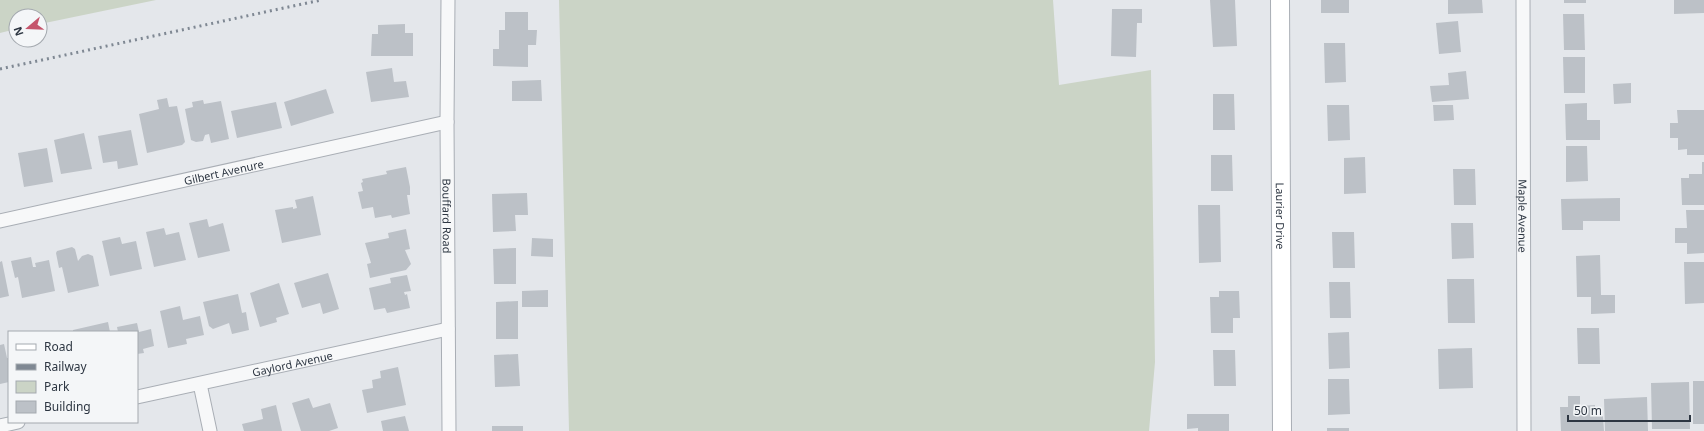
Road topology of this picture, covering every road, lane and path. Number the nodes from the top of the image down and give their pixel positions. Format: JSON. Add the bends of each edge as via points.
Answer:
{"nodes":[{"id":1,"x":448,"y":0,"type":"edge"},
{"id":2,"x":1280,"y":0,"type":"edge"},
{"id":3,"x":1523,"y":0,"type":"edge"},
{"id":4,"x":447,"y":122,"type":"junction"},
{"id":5,"x":0,"y":221,"type":"edge"},
{"id":6,"x":448,"y":329,"type":"junction"},
{"id":7,"x":200,"y":384,"type":"junction"},
{"id":8,"x":138,"y":397,"type":"edge"},
{"id":9,"x":14,"y":423,"type":"edge"},
{"id":10,"x":0,"y":426,"type":"edge"},
{"id":11,"x":210,"y":431,"type":"edge"},
{"id":12,"x":449,"y":431,"type":"edge"},
{"id":13,"x":1282,"y":431,"type":"edge"},
{"id":14,"x":1524,"y":431,"type":"edge"}],
"edges":[{"from":1,"to":4,"type":"street","name":"Bouffard Road"},
{"from":2,"to":13,"type":"street","name":"Laurier Drive"},
{"from":3,"to":14,"type":"street","name":"Maple Avenue"},
{"from":4,"to":5,"type":"street","name":"Gilbert Avenure"},
{"from":4,"to":6,"type":"street","name":"Bouffard Road"},
{"from":6,"to":7,"type":"street","name":"Gaylord Avenue"},
{"from":6,"to":12,"type":"street","name":"Bouffard Road"},
{"from":7,"to":8,"type":"street","name":"Gaylord Avenue"},
{"from":7,"to":11,"type":"street"},
{"from":9,"to":10,"type":"street"}]}
